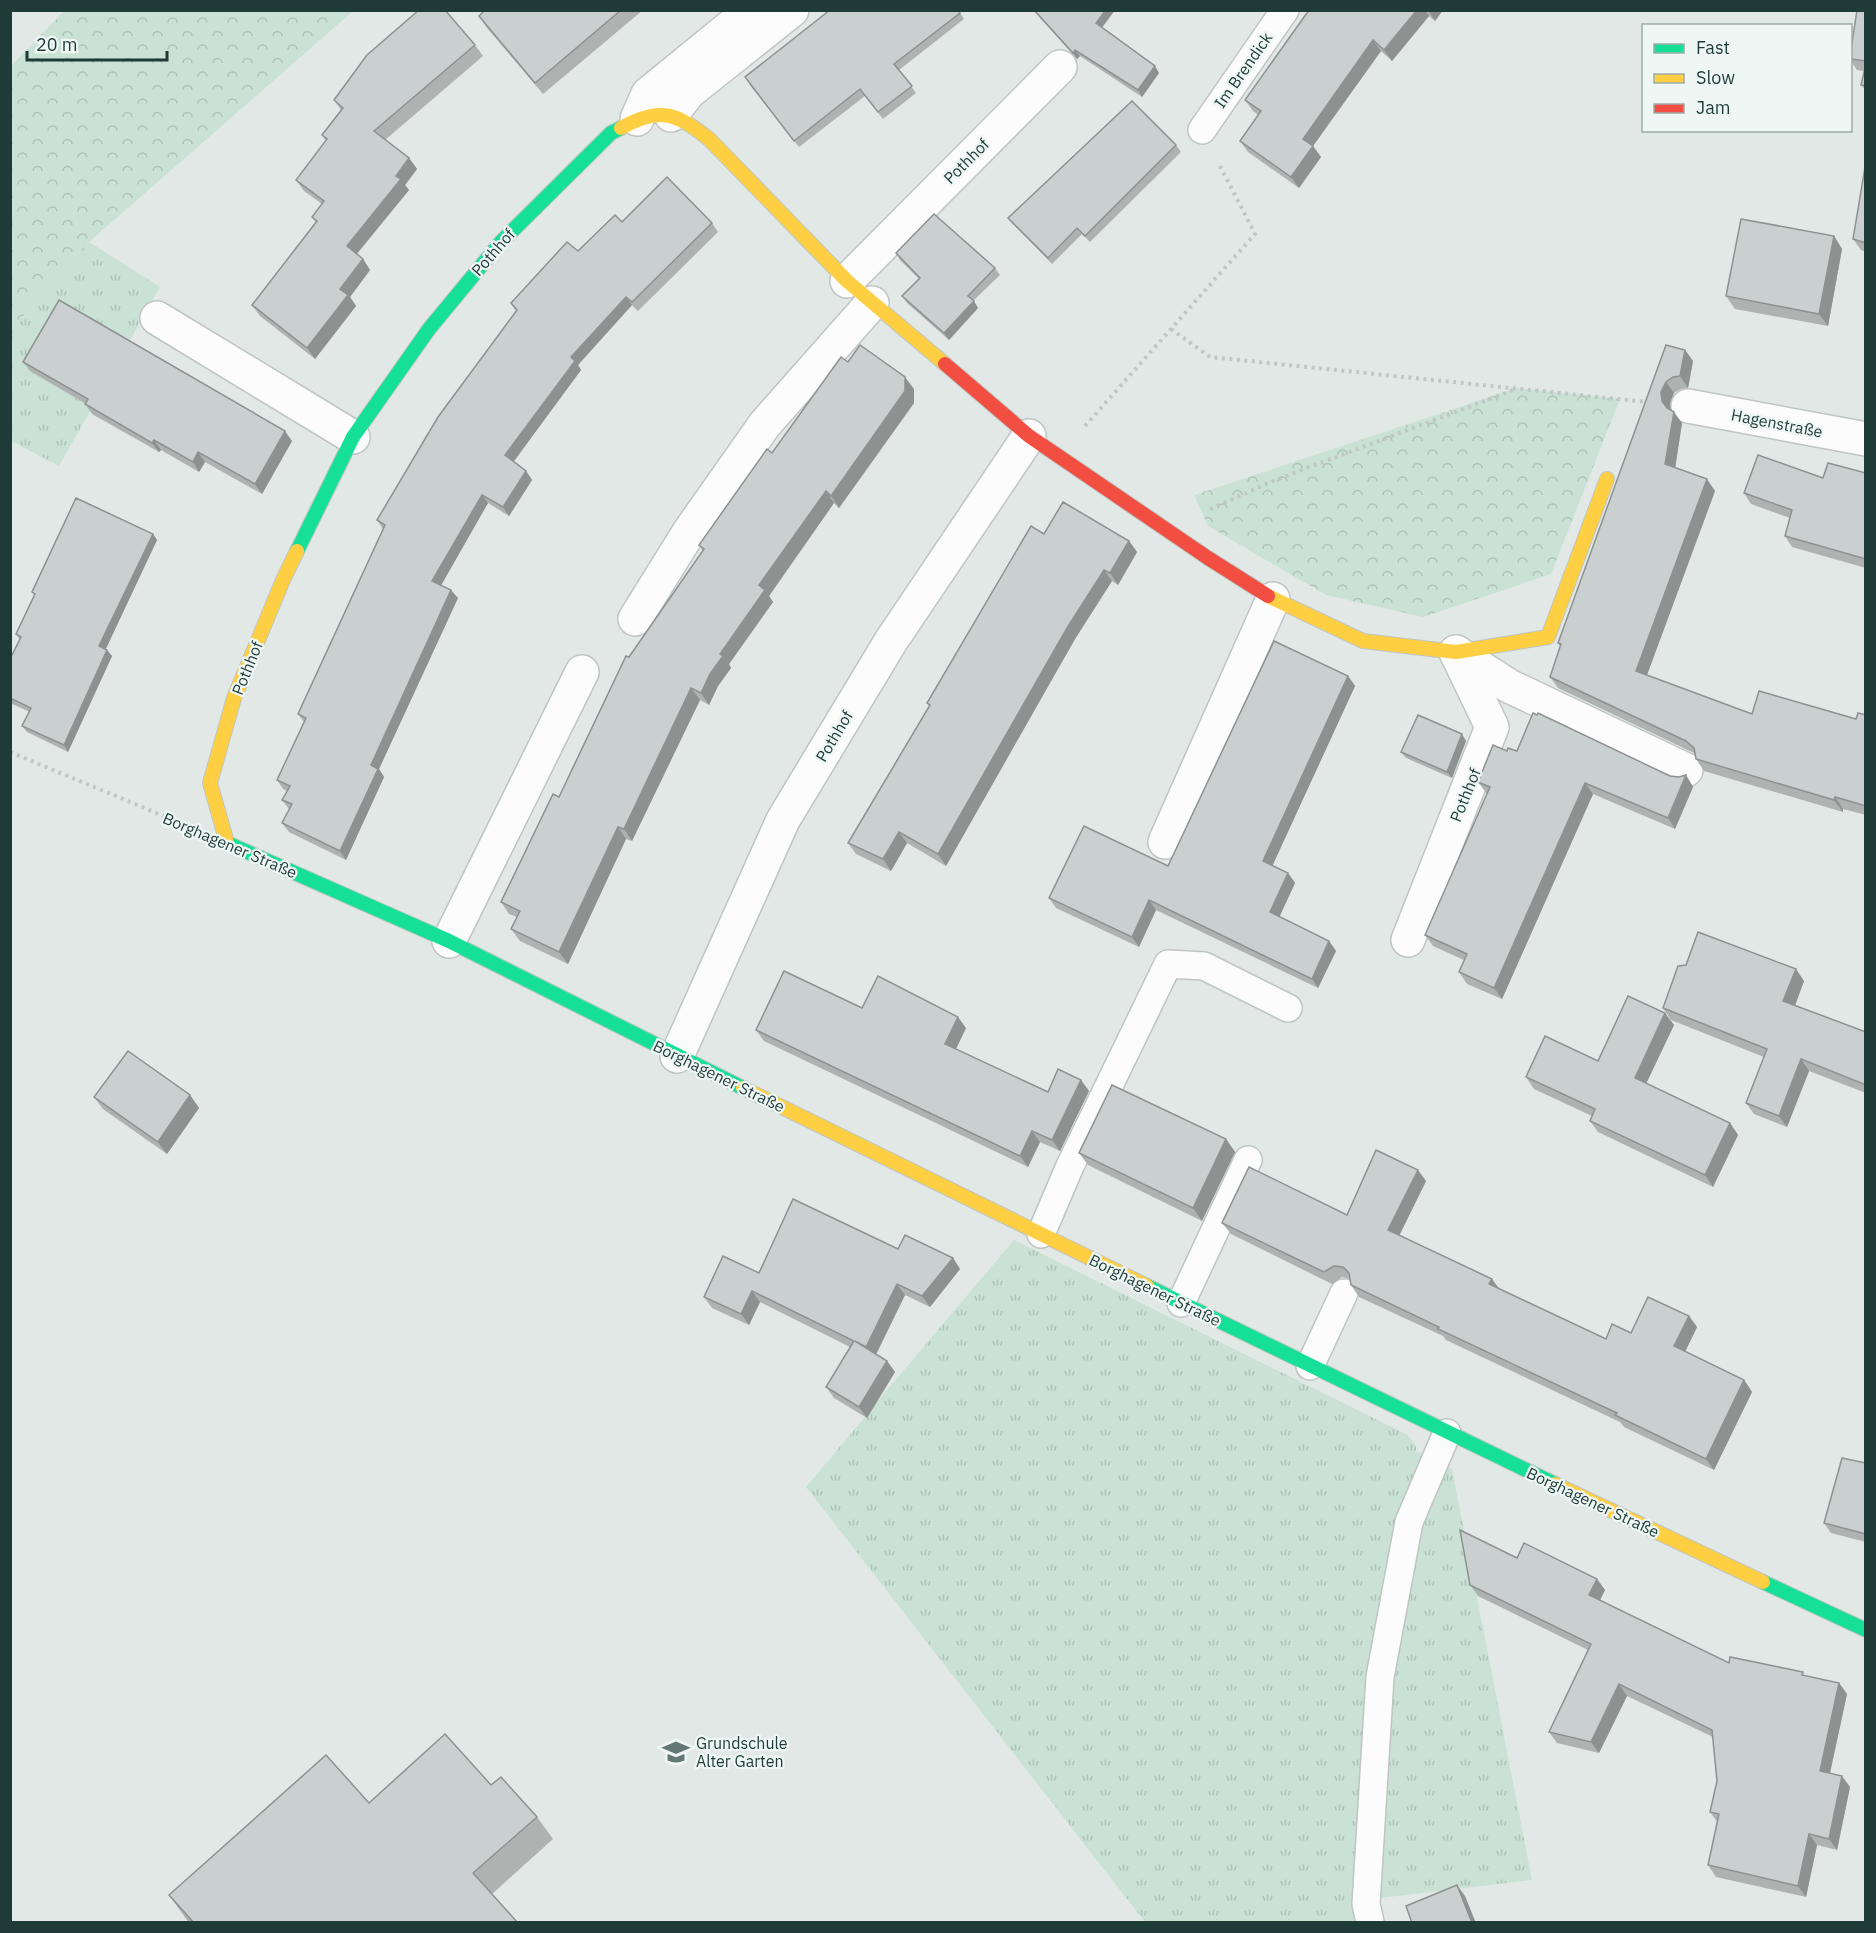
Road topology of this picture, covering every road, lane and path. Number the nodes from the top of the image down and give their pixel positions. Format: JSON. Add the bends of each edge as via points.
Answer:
{"nodes":[{"id":1,"x":751,"y":10,"type":"edge"},
{"id":2,"x":792,"y":10,"type":"edge"},
{"id":3,"x":1285,"y":10,"type":"edge"},
{"id":4,"x":1060,"y":67,"type":"dead end"},
{"id":5,"x":671,"y":115,"type":"junction"},
{"id":6,"x":637,"y":119,"type":"junction"},
{"id":7,"x":1202,"y":130,"type":"joint"},
{"id":8,"x":847,"y":281,"type":"junction"},
{"id":9,"x":872,"y":303,"type":"junction"},
{"id":10,"x":157,"y":318,"type":"dead end"},
{"id":11,"x":1171,"y":328,"type":"junction"},
{"id":12,"x":1516,"y":388,"type":"junction"},
{"id":13,"x":1688,"y":406,"type":"joint"},
{"id":14,"x":1029,"y":436,"type":"junction"},
{"id":15,"x":353,"y":437,"type":"junction"},
{"id":16,"x":1866,"y":439,"type":"edge"},
{"id":17,"x":1059,"y":456,"type":"junction"},
{"id":18,"x":1607,"y":479,"type":"dead end"},
{"id":19,"x":1166,"y":529,"type":"junction"},
{"id":20,"x":1274,"y":599,"type":"junction"},
{"id":21,"x":635,"y":619,"type":"dead end"},
{"id":22,"x":1456,"y":652,"type":"junction"},
{"id":23,"x":582,"y":672,"type":"dead end"},
{"id":24,"x":10,"y":752,"type":"edge"},
{"id":25,"x":1686,"y":770,"type":"dead end"},
{"id":26,"x":226,"y":842,"type":"junction"},
{"id":27,"x":1165,"y":842,"type":"dead end"},
{"id":28,"x":1408,"y":940,"type":"dead end"},
{"id":29,"x":449,"y":941,"type":"junction"},
{"id":30,"x":1288,"y":1008,"type":"dead end"},
{"id":31,"x":677,"y":1056,"type":"junction"},
{"id":32,"x":1248,"y":1160,"type":"dead end"},
{"id":33,"x":1041,"y":1234,"type":"junction"},
{"id":34,"x":1344,"y":1293,"type":"dead end"},
{"id":35,"x":1181,"y":1303,"type":"junction"},
{"id":36,"x":1310,"y":1366,"type":"junction"},
{"id":37,"x":1447,"y":1433,"type":"junction"},
{"id":38,"x":1866,"y":1630,"type":"edge"},
{"id":39,"x":1370,"y":1923,"type":"edge"}],
"edges":[{"from":1,"to":6,"type":"street","via":[[648,94]]},
{"from":2,"to":5,"type":"street","via":[[689,92]]},
{"from":3,"to":7,"type":"lane","name":"Im Brendick"},
{"from":4,"to":8,"type":"street","name":"Pothhof"},
{"from":5,"to":6,"type":"street","name":"Pothhof"},
{"from":5,"to":8,"type":"street","via":[[709,139]]},
{"from":6,"to":15,"type":"street","name":"Pothhof","via":[[611,133],[501,242],[429,329]]},
{"from":7,"to":11,"type":"path","via":[[1255,234]]},
{"from":8,"to":9,"type":"street"},
{"from":9,"to":14,"type":"street"},
{"from":9,"to":21,"type":"street","via":[[765,424],[689,532]]},
{"from":10,"to":15,"type":"street"},
{"from":11,"to":12,"type":"path","via":[[1210,357]]},
{"from":11,"to":17,"type":"path"},
{"from":12,"to":13,"type":"path"},
{"from":12,"to":19,"type":"path","via":[[1273,481]]},
{"from":13,"to":16,"type":"street","name":"Hagenstraße"},
{"from":14,"to":17,"type":"street"},
{"from":14,"to":31,"type":"street","name":"Pothhof","via":[[891,641],[783,820]]},
{"from":15,"to":26,"type":"street","name":"Pothhof","via":[[283,580],[234,698],[210,783]]},
{"from":17,"to":19,"type":"street"},
{"from":18,"to":22,"type":"street","via":[[1548,637]]},
{"from":19,"to":20,"type":"street"},
{"from":20,"to":22,"type":"street","via":[[1363,642]]},
{"from":20,"to":27,"type":"street"},
{"from":22,"to":25,"type":"street","via":[[1509,686]]},
{"from":22,"to":28,"type":"street","name":"Pothhof","via":[[1492,727]]},
{"from":23,"to":29,"type":"street"},
{"from":24,"to":26,"type":"path","name":"Borghagener Straße"},
{"from":26,"to":29,"type":"street","name":"Borghagener Straße"},
{"from":29,"to":31,"type":"street","name":"Borghagener Straße"},
{"from":30,"to":33,"type":"lane","via":[[1204,966],[1168,964]]},
{"from":31,"to":33,"type":"street","name":"Borghagener Straße"},
{"from":32,"to":35,"type":"lane"},
{"from":33,"to":35,"type":"street","name":"Borghagener Straße"},
{"from":34,"to":36,"type":"lane"},
{"from":35,"to":36,"type":"street","name":"Borghagener Straße"},
{"from":36,"to":37,"type":"street","name":"Borghagener Straße"},
{"from":37,"to":38,"type":"street","name":"Borghagener Straße"},
{"from":37,"to":39,"type":"lane","via":[[1410,1522],[1380,1677],[1366,1904]]}]}
